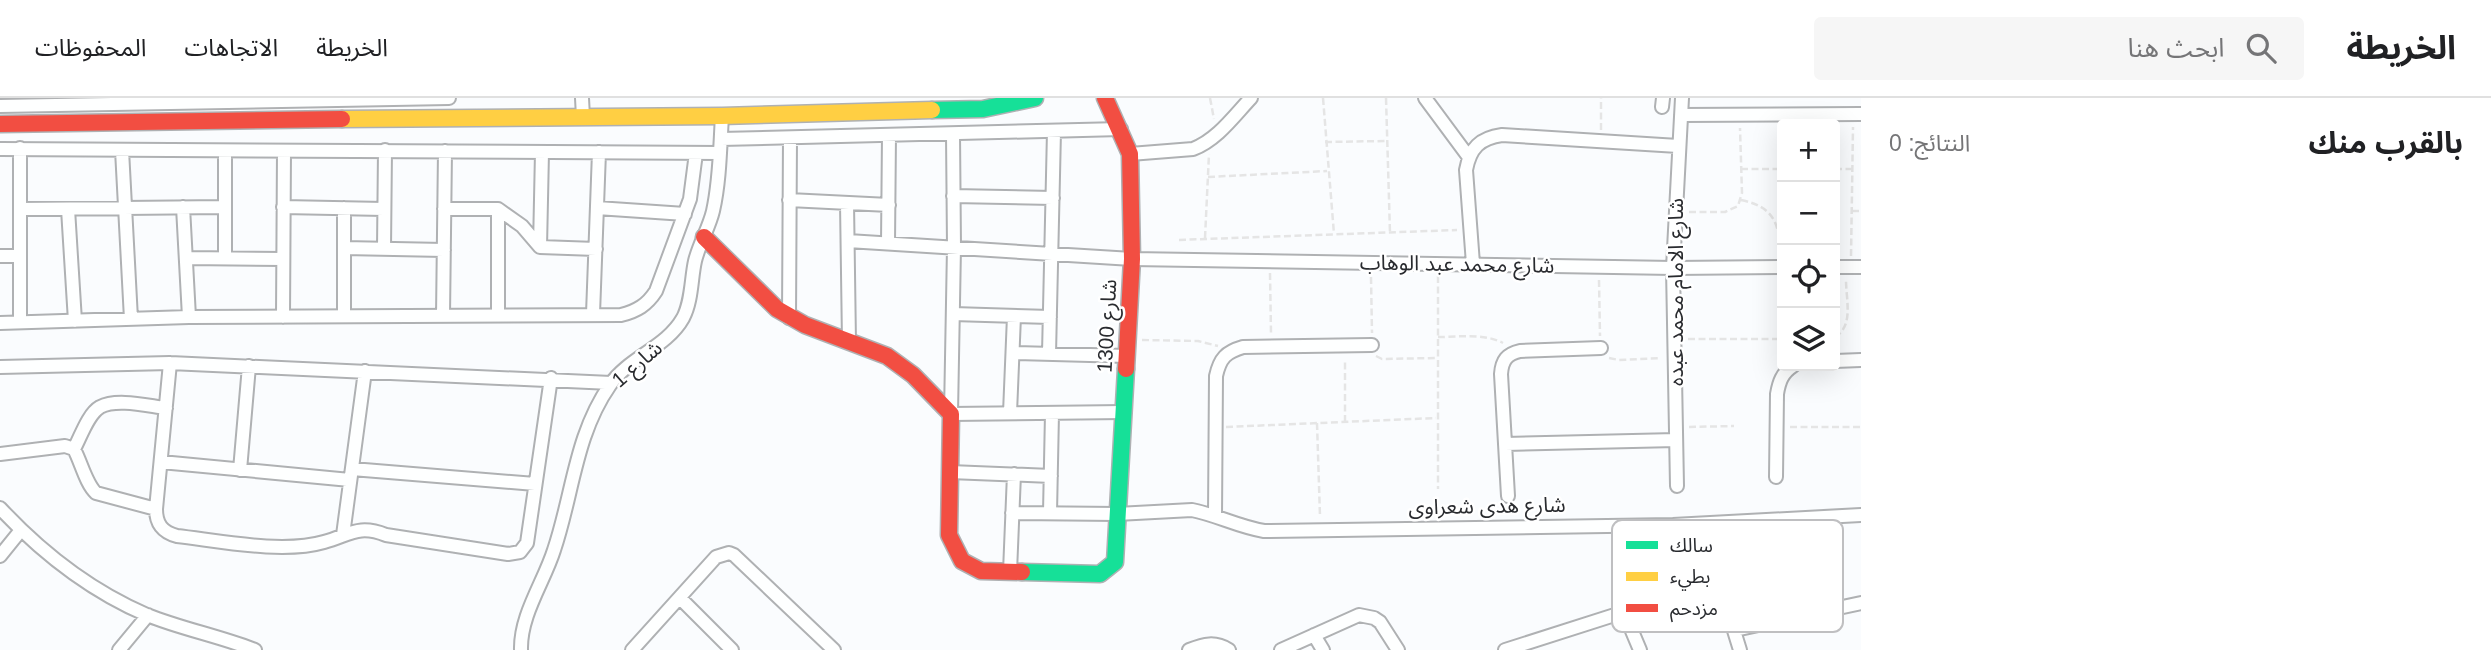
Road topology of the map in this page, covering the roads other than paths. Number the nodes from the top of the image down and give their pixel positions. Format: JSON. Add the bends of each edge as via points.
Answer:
{"nodes":[{"id":1,"x":449,"y":98,"type":"edge"},
{"id":2,"x":582,"y":98,"type":"edge"},
{"id":3,"x":1035,"y":98,"type":"edge"},
{"id":4,"x":1105,"y":98,"type":"edge"},
{"id":5,"x":1251,"y":98,"type":"edge"},
{"id":6,"x":1425,"y":98,"type":"edge"},
{"id":7,"x":1682,"y":98,"type":"edge"},
{"id":8,"x":357,"y":99,"type":"edge"},
{"id":9,"x":303,"y":100,"type":"edge"},
{"id":10,"x":151,"y":101,"type":"edge"},
{"id":11,"x":206,"y":101,"type":"edge"},
{"id":12,"x":49,"y":102,"type":"edge"},
{"id":13,"x":0,"y":106,"type":"edge"},
{"id":14,"x":109,"y":113,"type":"junction"},
{"id":15,"x":1857,"y":114,"type":"edge"},
{"id":16,"x":1681,"y":115,"type":"junction"},
{"id":17,"x":722,"y":116,"type":"junction"},
{"id":18,"x":583,"y":117,"type":"junction"},
{"id":19,"x":0,"y":124,"type":"edge"},
{"id":20,"x":1121,"y":129,"type":"junction"},
{"id":21,"x":1054,"y":131,"type":"junction"},
{"id":22,"x":953,"y":134,"type":"junction"},
{"id":23,"x":889,"y":135,"type":"junction"},
{"id":24,"x":790,"y":138,"type":"junction"},
{"id":25,"x":720,"y":146,"type":"junction"},
{"id":26,"x":1678,"y":146,"type":"junction"},
{"id":27,"x":20,"y":148,"type":"junction"},
{"id":28,"x":0,"y":149,"type":"edge"},
{"id":29,"x":122,"y":150,"type":"junction"},
{"id":30,"x":384,"y":150,"type":"junction"},
{"id":31,"x":225,"y":151,"type":"junction"},
{"id":32,"x":284,"y":151,"type":"junction"},
{"id":33,"x":445,"y":151,"type":"junction"},
{"id":34,"x":542,"y":152,"type":"junction"},
{"id":35,"x":600,"y":152,"type":"junction"},
{"id":36,"x":696,"y":153,"type":"junction"},
{"id":37,"x":1130,"y":154,"type":"junction"},
{"id":38,"x":1468,"y":156,"type":"junction"},
{"id":39,"x":953,"y":196,"type":"junction"},
{"id":40,"x":1053,"y":198,"type":"junction"},
{"id":41,"x":789,"y":200,"type":"junction"},
{"id":42,"x":847,"y":203,"type":"junction"},
{"id":43,"x":889,"y":205,"type":"junction"},
{"id":44,"x":183,"y":207,"type":"junction"},
{"id":45,"x":225,"y":207,"type":"junction"},
{"id":46,"x":284,"y":207,"type":"junction"},
{"id":47,"x":125,"y":208,"type":"junction"},
{"id":48,"x":344,"y":208,"type":"junction"},
{"id":49,"x":597,"y":208,"type":"junction"},
{"id":50,"x":20,"y":209,"type":"junction"},
{"id":51,"x":68,"y":209,"type":"junction"},
{"id":52,"x":384,"y":209,"type":"junction"},
{"id":53,"x":444,"y":209,"type":"junction"},
{"id":54,"x":498,"y":209,"type":"junction"},
{"id":55,"x":685,"y":214,"type":"junction"},
{"id":56,"x":704,"y":237,"type":"junction"},
{"id":57,"x":848,"y":241,"type":"junction"},
{"id":58,"x":888,"y":243,"type":"junction"},
{"id":59,"x":540,"y":247,"type":"junction"},
{"id":60,"x":954,"y":247,"type":"junction"},
{"id":61,"x":344,"y":248,"type":"junction"},
{"id":62,"x":384,"y":248,"type":"junction"},
{"id":63,"x":596,"y":249,"type":"junction"},
{"id":64,"x":444,"y":250,"type":"junction"},
{"id":65,"x":1052,"y":254,"type":"junction"},
{"id":66,"x":0,"y":256,"type":"edge"},
{"id":67,"x":20,"y":256,"type":"junction"},
{"id":68,"x":225,"y":257,"type":"junction"},
{"id":69,"x":186,"y":258,"type":"junction"},
{"id":70,"x":1132,"y":258,"type":"junction"},
{"id":71,"x":283,"y":259,"type":"junction"},
{"id":72,"x":1474,"y":264,"type":"junction"},
{"id":73,"x":1777,"y":267,"type":"edge"},
{"id":74,"x":1673,"y":268,"type":"junction"},
{"id":75,"x":498,"y":314,"type":"junction"},
{"id":76,"x":593,"y":314,"type":"junction"},
{"id":77,"x":953,"y":314,"type":"junction"},
{"id":78,"x":344,"y":316,"type":"junction"},
{"id":79,"x":443,"y":316,"type":"junction"},
{"id":80,"x":1014,"y":316,"type":"junction"},
{"id":81,"x":189,"y":317,"type":"junction"},
{"id":82,"x":283,"y":317,"type":"junction"},
{"id":83,"x":1050,"y":317,"type":"junction"},
{"id":84,"x":789,"y":318,"type":"junction"},
{"id":85,"x":131,"y":319,"type":"junction"},
{"id":86,"x":20,"y":321,"type":"junction"},
{"id":87,"x":75,"y":321,"type":"junction"},
{"id":88,"x":0,"y":323,"type":"edge"},
{"id":89,"x":849,"y":342,"type":"junction"},
{"id":90,"x":1372,"y":345,"type":"road end"},
{"id":91,"x":1601,"y":348,"type":"road end"},
{"id":92,"x":1013,"y":353,"type":"junction"},
{"id":93,"x":1049,"y":354,"type":"junction"},
{"id":94,"x":1127,"y":356,"type":"junction"},
{"id":95,"x":1840,"y":360,"type":"edge"},
{"id":96,"x":1861,"y":360,"type":"edge"},
{"id":97,"x":170,"y":363,"type":"junction"},
{"id":98,"x":249,"y":366,"type":"junction"},
{"id":99,"x":0,"y":367,"type":"edge"},
{"id":100,"x":365,"y":371,"type":"junction"},
{"id":101,"x":1785,"y":371,"type":"edge"},
{"id":102,"x":551,"y":378,"type":"junction"},
{"id":103,"x":611,"y":383,"type":"junction"},
{"id":104,"x":166,"y":408,"type":"junction"},
{"id":105,"x":1124,"y":412,"type":"junction"},
{"id":106,"x":1052,"y":413,"type":"junction"},
{"id":107,"x":951,"y":414,"type":"junction"},
{"id":108,"x":1010,"y":414,"type":"junction"},
{"id":109,"x":1676,"y":434,"type":"junction"},
{"id":110,"x":1505,"y":444,"type":"junction"},
{"id":111,"x":74,"y":449,"type":"junction"},
{"id":112,"x":0,"y":454,"type":"edge"},
{"id":113,"x":161,"y":463,"type":"junction"},
{"id":114,"x":240,"y":470,"type":"junction"},
{"id":115,"x":950,"y":472,"type":"junction"},
{"id":116,"x":1014,"y":474,"type":"junction"},
{"id":117,"x":351,"y":475,"type":"junction"},
{"id":118,"x":1051,"y":476,"type":"junction"},
{"id":119,"x":1776,"y":477,"type":"dead end"},
{"id":120,"x":535,"y":484,"type":"junction"},
{"id":121,"x":1677,"y":486,"type":"dead end"},
{"id":122,"x":1508,"y":496,"type":"dead end"},
{"id":123,"x":0,"y":508,"type":"edge"},
{"id":124,"x":156,"y":509,"type":"junction"},
{"id":125,"x":1012,"y":513,"type":"junction"},
{"id":126,"x":1050,"y":513,"type":"junction"},
{"id":127,"x":1117,"y":514,"type":"junction"},
{"id":128,"x":1861,"y":515,"type":"edge"},
{"id":129,"x":1215,"y":516,"type":"junction"},
{"id":130,"x":1757,"y":520,"type":"edge"},
{"id":131,"x":1612,"y":525,"type":"edge"},
{"id":132,"x":21,"y":530,"type":"junction"},
{"id":133,"x":343,"y":535,"type":"junction"},
{"id":134,"x":0,"y":556,"type":"edge"},
{"id":135,"x":1010,"y":572,"type":"junction"},
{"id":136,"x":680,"y":598,"type":"junction"},
{"id":137,"x":1861,"y":603,"type":"edge"},
{"id":138,"x":1843,"y":607,"type":"edge"},
{"id":139,"x":148,"y":615,"type":"junction"},
{"id":140,"x":1612,"y":616,"type":"edge"},
{"id":141,"x":1632,"y":632,"type":"edge"},
{"id":142,"x":1736,"y":632,"type":"edge"},
{"id":143,"x":1314,"y":635,"type":"junction"},
{"id":144,"x":252,"y":649,"type":"edge"},
{"id":145,"x":119,"y":650,"type":"edge"},
{"id":146,"x":521,"y":650,"type":"edge"},
{"id":147,"x":632,"y":650,"type":"edge"},
{"id":148,"x":732,"y":650,"type":"edge"},
{"id":149,"x":834,"y":650,"type":"edge"},
{"id":150,"x":1189,"y":650,"type":"edge"},
{"id":151,"x":1229,"y":650,"type":"edge"},
{"id":152,"x":1281,"y":650,"type":"edge"},
{"id":153,"x":1322,"y":650,"type":"edge"},
{"id":154,"x":1398,"y":650,"type":"edge"},
{"id":155,"x":1505,"y":650,"type":"edge"},
{"id":156,"x":1640,"y":650,"type":"edge"},
{"id":157,"x":1740,"y":650,"type":"edge"}],
"edges":[{"from":1,"to":8,"type":"street"},
{"from":2,"to":18,"type":"street"},
{"from":3,"to":17,"type":"street","via":[[983,109]]},
{"from":4,"to":20,"type":"street","name":"شارع 1300"},
{"from":5,"to":37,"type":"street","via":[[1213,137],[1193,149]]},
{"from":6,"to":38,"type":"street"},
{"from":7,"to":16,"type":"street","name":"شارع الامام محمد عبده"},
{"from":8,"to":9,"type":"street"},
{"from":9,"to":11,"type":"street"},
{"from":10,"to":11,"type":"street"},
{"from":10,"to":14,"type":"street"},
{"from":12,"to":13,"type":"street"},
{"from":12,"to":14,"type":"street"},
{"from":14,"to":18,"type":"street"},
{"from":14,"to":19,"type":"street"},
{"from":15,"to":16,"type":"street"},
{"from":16,"to":26,"type":"street","name":"شارع الامام محمد عبده"},
{"from":17,"to":18,"type":"street"},
{"from":17,"to":25,"type":"street","name":"شارع 1"},
{"from":20,"to":21,"type":"street"},
{"from":20,"to":37,"type":"street","name":"شارع 1300"},
{"from":21,"to":22,"type":"street"},
{"from":21,"to":40,"type":"street"},
{"from":22,"to":23,"type":"street"},
{"from":22,"to":39,"type":"street"},
{"from":23,"to":24,"type":"street"},
{"from":23,"to":43,"type":"street"},
{"from":24,"to":25,"type":"street"},
{"from":24,"to":41,"type":"street"},
{"from":25,"to":36,"type":"street"},
{"from":25,"to":56,"type":"street","name":"شارع 1","via":[[716,196]]},
{"from":26,"to":38,"type":"street","via":[[1502,135],[1488,137]]},
{"from":26,"to":74,"type":"street","name":"شارع الامام محمد عبده"},
{"from":27,"to":28,"type":"street"},
{"from":27,"to":29,"type":"street"},
{"from":27,"to":50,"type":"street"},
{"from":29,"to":31,"type":"street"},
{"from":29,"to":47,"type":"street"},
{"from":30,"to":32,"type":"street"},
{"from":30,"to":33,"type":"street"},
{"from":30,"to":52,"type":"street"},
{"from":31,"to":32,"type":"street"},
{"from":31,"to":45,"type":"street"},
{"from":32,"to":46,"type":"street"},
{"from":33,"to":34,"type":"street"},
{"from":33,"to":53,"type":"street"},
{"from":34,"to":35,"type":"street"},
{"from":34,"to":59,"type":"street"},
{"from":35,"to":36,"type":"street"},
{"from":35,"to":49,"type":"street"},
{"from":36,"to":55,"type":"street"},
{"from":37,"to":70,"type":"street","name":"شارع 1300"},
{"from":38,"to":72,"type":"street"},
{"from":39,"to":40,"type":"street"},
{"from":39,"to":60,"type":"street"},
{"from":40,"to":65,"type":"street"},
{"from":41,"to":42,"type":"street"},
{"from":41,"to":84,"type":"street"},
{"from":42,"to":43,"type":"street"},
{"from":42,"to":57,"type":"street"},
{"from":43,"to":58,"type":"street"},
{"from":44,"to":45,"type":"street"},
{"from":44,"to":47,"type":"street"},
{"from":44,"to":69,"type":"street"},
{"from":45,"to":68,"type":"street"},
{"from":46,"to":48,"type":"street"},
{"from":46,"to":71,"type":"street"},
{"from":47,"to":51,"type":"street"},
{"from":47,"to":85,"type":"street"},
{"from":48,"to":52,"type":"street"},
{"from":48,"to":61,"type":"street"},
{"from":49,"to":55,"type":"street"},
{"from":49,"to":63,"type":"street"},
{"from":50,"to":51,"type":"street"},
{"from":50,"to":67,"type":"street"},
{"from":51,"to":87,"type":"street"},
{"from":52,"to":62,"type":"street"},
{"from":53,"to":54,"type":"street"},
{"from":53,"to":64,"type":"street"},
{"from":54,"to":59,"type":"street"},
{"from":54,"to":75,"type":"street"},
{"from":55,"to":76,"type":"street","via":[[650,300],[632,313]]},
{"from":56,"to":84,"type":"street"},
{"from":56,"to":103,"type":"street","name":"شارع 1","via":[[684,316],[673,333]]},
{"from":57,"to":58,"type":"street","name":"شارع محمد عبد الوهاب"},
{"from":57,"to":89,"type":"street"},
{"from":58,"to":60,"type":"street","name":"شارع محمد عبد الوهاب"},
{"from":59,"to":63,"type":"street"},
{"from":60,"to":65,"type":"street","name":"شارع محمد عبد الوهاب"},
{"from":60,"to":77,"type":"street"},
{"from":61,"to":62,"type":"street"},
{"from":61,"to":78,"type":"street"},
{"from":62,"to":64,"type":"street"},
{"from":63,"to":76,"type":"street"},
{"from":64,"to":79,"type":"street"},
{"from":65,"to":70,"type":"street","name":"شارع محمد عبد الوهاب"},
{"from":65,"to":83,"type":"street"},
{"from":66,"to":67,"type":"street"},
{"from":67,"to":86,"type":"street"},
{"from":68,"to":69,"type":"street"},
{"from":68,"to":71,"type":"street"},
{"from":69,"to":81,"type":"street"},
{"from":70,"to":72,"type":"street","name":"شارع محمد عبد الوهاب"},
{"from":70,"to":94,"type":"street","name":"شارع 1300"},
{"from":71,"to":82,"type":"street"},
{"from":72,"to":74,"type":"street","name":"شارع محمد عبد الوهاب"},
{"from":73,"to":74,"type":"street","name":"شارع محمد عبد الوهاب"},
{"from":74,"to":109,"type":"street","name":"شارع الامام محمد عبده"},
{"from":75,"to":76,"type":"street"},
{"from":75,"to":79,"type":"street"},
{"from":77,"to":80,"type":"street"},
{"from":77,"to":107,"type":"street"},
{"from":78,"to":79,"type":"street"},
{"from":78,"to":82,"type":"street"},
{"from":80,"to":83,"type":"street"},
{"from":80,"to":92,"type":"street"},
{"from":81,"to":82,"type":"street"},
{"from":81,"to":85,"type":"street"},
{"from":83,"to":93,"type":"street"},
{"from":84,"to":89,"type":"street"},
{"from":85,"to":87,"type":"street"},
{"from":86,"to":87,"type":"street"},
{"from":86,"to":88,"type":"street"},
{"from":89,"to":107,"type":"street","via":[[899,364]]},
{"from":90,"to":129,"type":"street","via":[[1243,347],[1229,351],[1219,361]]},
{"from":91,"to":110,"type":"street","via":[[1512,353],[1505,358],[1501,374]]},
{"from":92,"to":93,"type":"street"},
{"from":92,"to":108,"type":"street"},
{"from":93,"to":94,"type":"street"},
{"from":94,"to":105,"type":"street","name":"شارع 1300"},
{"from":95,"to":96,"type":"street"},
{"from":97,"to":98,"type":"street"},
{"from":97,"to":99,"type":"street"},
{"from":97,"to":104,"type":"street"},
{"from":98,"to":100,"type":"street"},
{"from":98,"to":114,"type":"street"},
{"from":100,"to":102,"type":"street"},
{"from":100,"to":117,"type":"street"},
{"from":101,"to":119,"type":"street","via":[[1779,381]]},
{"from":102,"to":103,"type":"street"},
{"from":102,"to":120,"type":"street"},
{"from":103,"to":146,"type":"street","name":"شارع 1","via":[[580,445],[556,544],[525,622]]},
{"from":104,"to":111,"type":"street","via":[[125,402],[101,407]]},
{"from":104,"to":113,"type":"street"},
{"from":105,"to":106,"type":"street"},
{"from":105,"to":127,"type":"street","name":"شارع 1300"},
{"from":106,"to":108,"type":"street"},
{"from":106,"to":118,"type":"street"},
{"from":107,"to":108,"type":"street"},
{"from":107,"to":115,"type":"street"},
{"from":109,"to":110,"type":"street"},
{"from":109,"to":121,"type":"street","name":"شارع الامام محمد عبده"},
{"from":110,"to":122,"type":"street"},
{"from":111,"to":112,"type":"street","via":[[65,446]]},
{"from":111,"to":124,"type":"street","via":[[89,487],[96,493]]},
{"from":113,"to":114,"type":"street"},
{"from":113,"to":124,"type":"street"},
{"from":114,"to":117,"type":"street"},
{"from":115,"to":116,"type":"street"},
{"from":115,"to":135,"type":"street","via":[[949,535],[957,554],[982,571]]},
{"from":116,"to":118,"type":"street"},
{"from":116,"to":125,"type":"street"},
{"from":117,"to":120,"type":"street"},
{"from":117,"to":133,"type":"street"},
{"from":118,"to":126,"type":"street"},
{"from":120,"to":133,"type":"street","via":[[527,542],[514,554],[372,530]]},
{"from":123,"to":132,"type":"street"},
{"from":124,"to":133,"type":"street","via":[[160,528],[177,537],[304,547]]},
{"from":125,"to":126,"type":"street","name":"شارع هدى شعراوى"},
{"from":125,"to":135,"type":"street"},
{"from":126,"to":127,"type":"street","name":"شارع هدى شعراوى"},
{"from":127,"to":129,"type":"street","name":"شارع هدى شعراوى","via":[[1192,510]]},
{"from":127,"to":135,"type":"street","name":"شارع 1300","via":[[1115,562],[1106,572],[1093,576]]},
{"from":128,"to":130,"type":"street","name":"شارع هدى شعراوى"},
{"from":129,"to":131,"type":"street","name":"شارع هدى شعراوى","via":[[1264,531]]},
{"from":132,"to":134,"type":"street"},
{"from":132,"to":139,"type":"street","via":[[74,574]]},
{"from":136,"to":147,"type":"street"},
{"from":136,"to":148,"type":"street"},
{"from":136,"to":149,"type":"street","via":[[716,557],[729,553]]},
{"from":137,"to":138,"type":"street"},
{"from":139,"to":144,"type":"street"},
{"from":139,"to":145,"type":"street"},
{"from":140,"to":155,"type":"street"},
{"from":141,"to":156,"type":"street"},
{"from":142,"to":157,"type":"street"},
{"from":143,"to":152,"type":"street"},
{"from":143,"to":153,"type":"street"},
{"from":143,"to":154,"type":"street","via":[[1366,615],[1380,622]]},
{"from":150,"to":151,"type":"street","via":[[1214,643]]}]}
